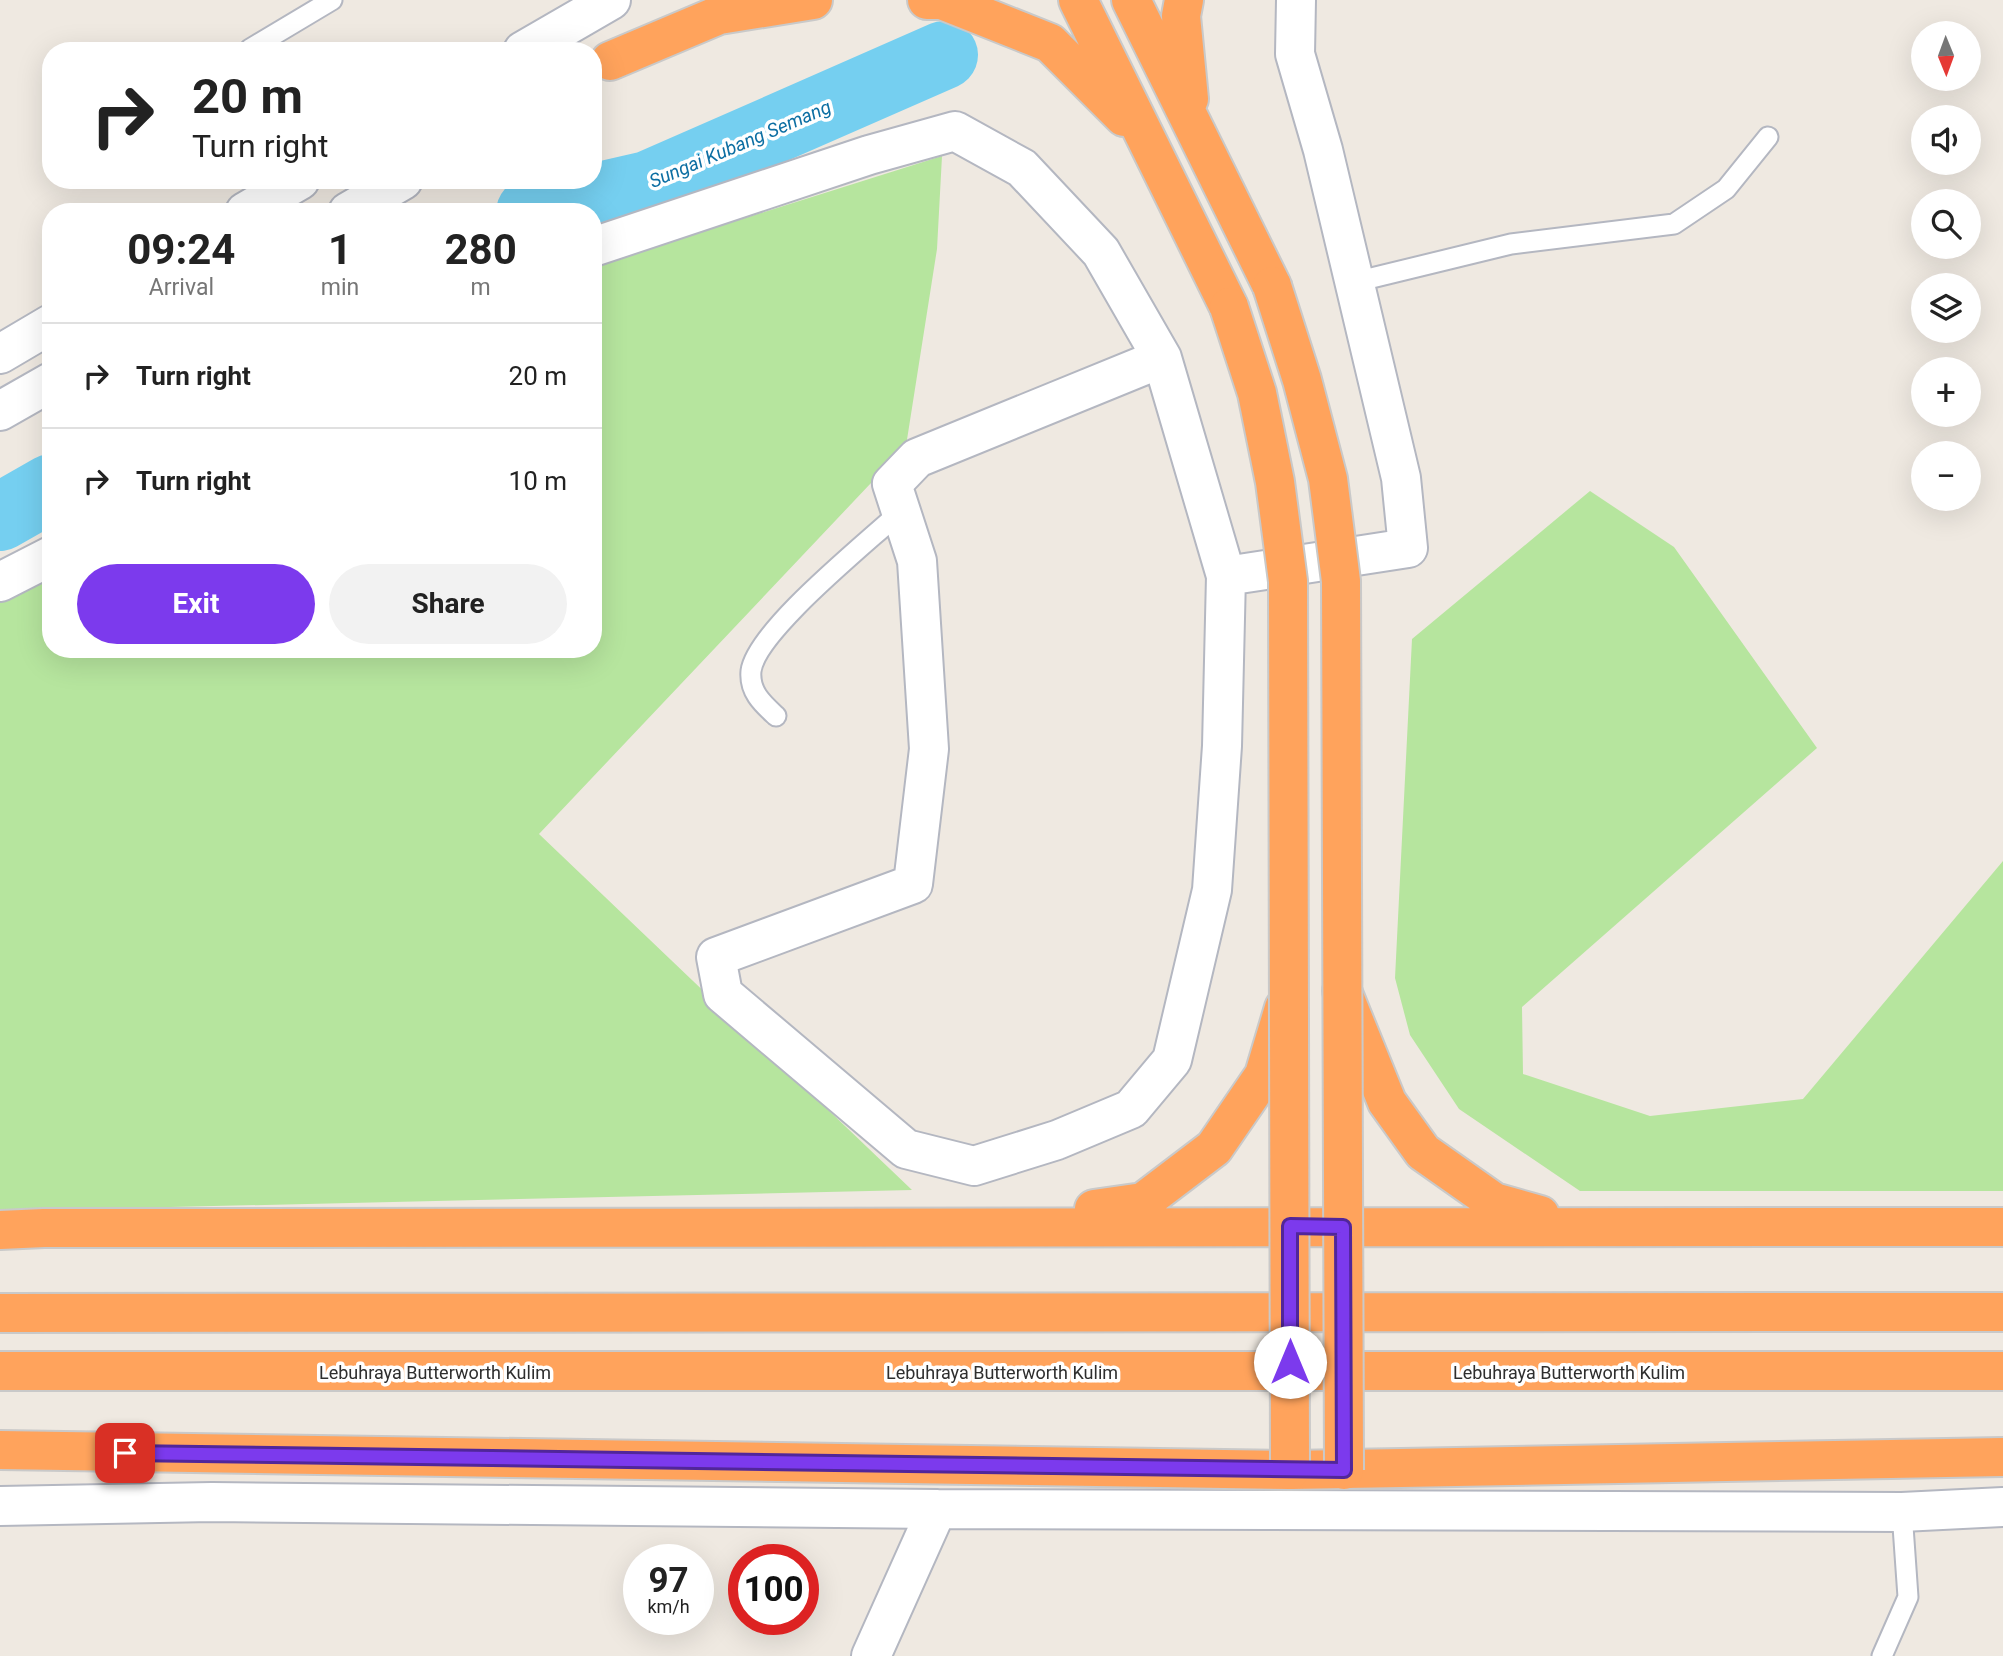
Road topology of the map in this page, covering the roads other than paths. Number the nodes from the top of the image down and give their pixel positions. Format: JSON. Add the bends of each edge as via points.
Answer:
{"nodes":[{"id":1,"x":332,"y":0,"type":"edge"},
{"id":2,"x":611,"y":0,"type":"edge"},
{"id":3,"x":728,"y":0,"type":"edge"},
{"id":4,"x":813,"y":0,"type":"edge"},
{"id":5,"x":927,"y":0,"type":"edge"},
{"id":6,"x":1077,"y":0,"type":"edge"},
{"id":7,"x":1131,"y":0,"type":"edge"},
{"id":8,"x":1184,"y":0,"type":"edge"},
{"id":9,"x":1296,"y":0,"type":"edge"},
{"id":10,"x":262,"y":42,"type":"edge"},
{"id":11,"x":539,"y":42,"type":"edge"},
{"id":12,"x":602,"y":66,"type":"edge"},
{"id":13,"x":1191,"y":121,"type":"junction"},
{"id":14,"x":1769,"y":137,"type":"dead end"},
{"id":15,"x":1147,"y":141,"type":"junction"},
{"id":16,"x":285,"y":189,"type":"edge"},
{"id":17,"x":388,"y":189,"type":"edge"},
{"id":18,"x":260,"y":203,"type":"edge"},
{"id":19,"x":363,"y":203,"type":"edge"},
{"id":20,"x":602,"y":244,"type":"edge"},
{"id":21,"x":1355,"y":282,"type":"junction"},
{"id":22,"x":42,"y":329,"type":"edge"},
{"id":23,"x":0,"y":354,"type":"edge"},
{"id":24,"x":1162,"y":358,"type":"junction"},
{"id":25,"x":42,"y":387,"type":"edge"},
{"id":26,"x":0,"y":411,"type":"edge"},
{"id":27,"x":901,"y":511,"type":"junction"},
{"id":28,"x":42,"y":561,"type":"edge"},
{"id":29,"x":1226,"y":576,"type":"junction"},
{"id":30,"x":0,"y":582,"type":"edge"},
{"id":31,"x":776,"y":716,"type":"dead end"},
{"id":32,"x":1289,"y":991,"type":"junction"},
{"id":33,"x":1342,"y":991,"type":"junction"},
{"id":34,"x":1290,"y":1226,"type":"junction"},
{"id":35,"x":1579,"y":1226,"type":"junction"},
{"id":36,"x":1343,"y":1227,"type":"junction"},
{"id":37,"x":2003,"y":1227,"type":"edge"},
{"id":38,"x":957,"y":1229,"type":"junction"},
{"id":39,"x":0,"y":1230,"type":"edge"},
{"id":40,"x":0,"y":1312,"type":"edge"},
{"id":41,"x":2003,"y":1312,"type":"edge"},
{"id":42,"x":0,"y":1371,"type":"edge"},
{"id":43,"x":2003,"y":1371,"type":"edge"},
{"id":44,"x":0,"y":1450,"type":"edge"},
{"id":45,"x":2003,"y":1457,"type":"edge"},
{"id":46,"x":1290,"y":1470,"type":"junction"},
{"id":47,"x":1344,"y":1470,"type":"junction"},
{"id":48,"x":0,"y":1506,"type":"edge"},
{"id":49,"x":2003,"y":1507,"type":"edge"},
{"id":50,"x":937,"y":1509,"type":"junction"},
{"id":51,"x":1902,"y":1512,"type":"junction"},
{"id":52,"x":871,"y":1656,"type":"edge"},
{"id":53,"x":1882,"y":1656,"type":"edge"}],
"edges":[{"from":1,"to":10,"type":"lane"},
{"from":2,"to":11,"type":"street"},
{"from":3,"to":12,"type":"street"},
{"from":4,"to":12,"type":"highway","via":[[719,15]]},
{"from":5,"to":15,"type":"highway","via":[[942,0],[1050,43]]},
{"from":6,"to":15,"type":"highway"},
{"from":7,"to":13,"type":"highway"},
{"from":8,"to":13,"type":"highway","via":[[1181,16]]},
{"from":9,"to":21,"type":"street","via":[[1295,54]]},
{"from":13,"to":33,"type":"highway","bridge":true,"via":[[1272,286],[1328,480],[1341,581]]},
{"from":14,"to":21,"type":"lane","via":[[1726,189],[1674,224],[1511,244]]},
{"from":15,"to":32,"type":"highway","bridge":true,"via":[[1229,307],[1257,393],[1275,482],[1287,582]]},
{"from":16,"to":18,"type":"street"},
{"from":17,"to":19,"type":"street"},
{"from":20,"to":24,"type":"street","via":[[955,131],[1022,168],[1101,252]]},
{"from":21,"to":29,"type":"street","via":[[1401,478],[1408,548]]},
{"from":22,"to":23,"type":"street"},
{"from":24,"to":27,"type":"street","via":[[917,458],[892,484]]},
{"from":24,"to":29,"type":"street"},
{"from":25,"to":26,"type":"street"},
{"from":27,"to":29,"type":"street","via":[[917,561],[929,749],[913,884],[716,957],[723,994],[906,1149],[974,1166],[1057,1140],[1131,1109],[1172,1060],[1212,890],[1223,746]]},
{"from":27,"to":31,"type":"lane","via":[[769,634],[751,672],[756,697]]},
{"from":28,"to":30,"type":"street"},
{"from":32,"to":34,"type":"highway","bridge":true},
{"from":32,"to":38,"type":"highway","bridge":true,"via":[[1264,1075],[1214,1148],[1143,1202]]},
{"from":33,"to":35,"type":"highway","via":[[1387,1102],[1423,1152],[1494,1202]]},
{"from":33,"to":36,"type":"highway","bridge":true},
{"from":34,"to":36,"type":"highway"},
{"from":34,"to":38,"type":"highway"},
{"from":34,"to":46,"type":"highway","bridge":true},
{"from":35,"to":36,"type":"highway"},
{"from":35,"to":37,"type":"highway"},
{"from":36,"to":47,"type":"highway","bridge":true},
{"from":38,"to":39,"type":"highway"},
{"from":40,"to":41,"type":"highway"},
{"from":42,"to":43,"type":"highway","name":"Lebuhraya Butterworth Kulim"},
{"from":44,"to":46,"type":"highway"},
{"from":45,"to":47,"type":"highway"},
{"from":46,"to":47,"type":"highway"},
{"from":48,"to":50,"type":"street","via":[[226,1502]]},
{"from":49,"to":51,"type":"street"},
{"from":50,"to":51,"type":"street"},
{"from":50,"to":52,"type":"street"},
{"from":51,"to":53,"type":"lane","via":[[1908,1597]]}]}
